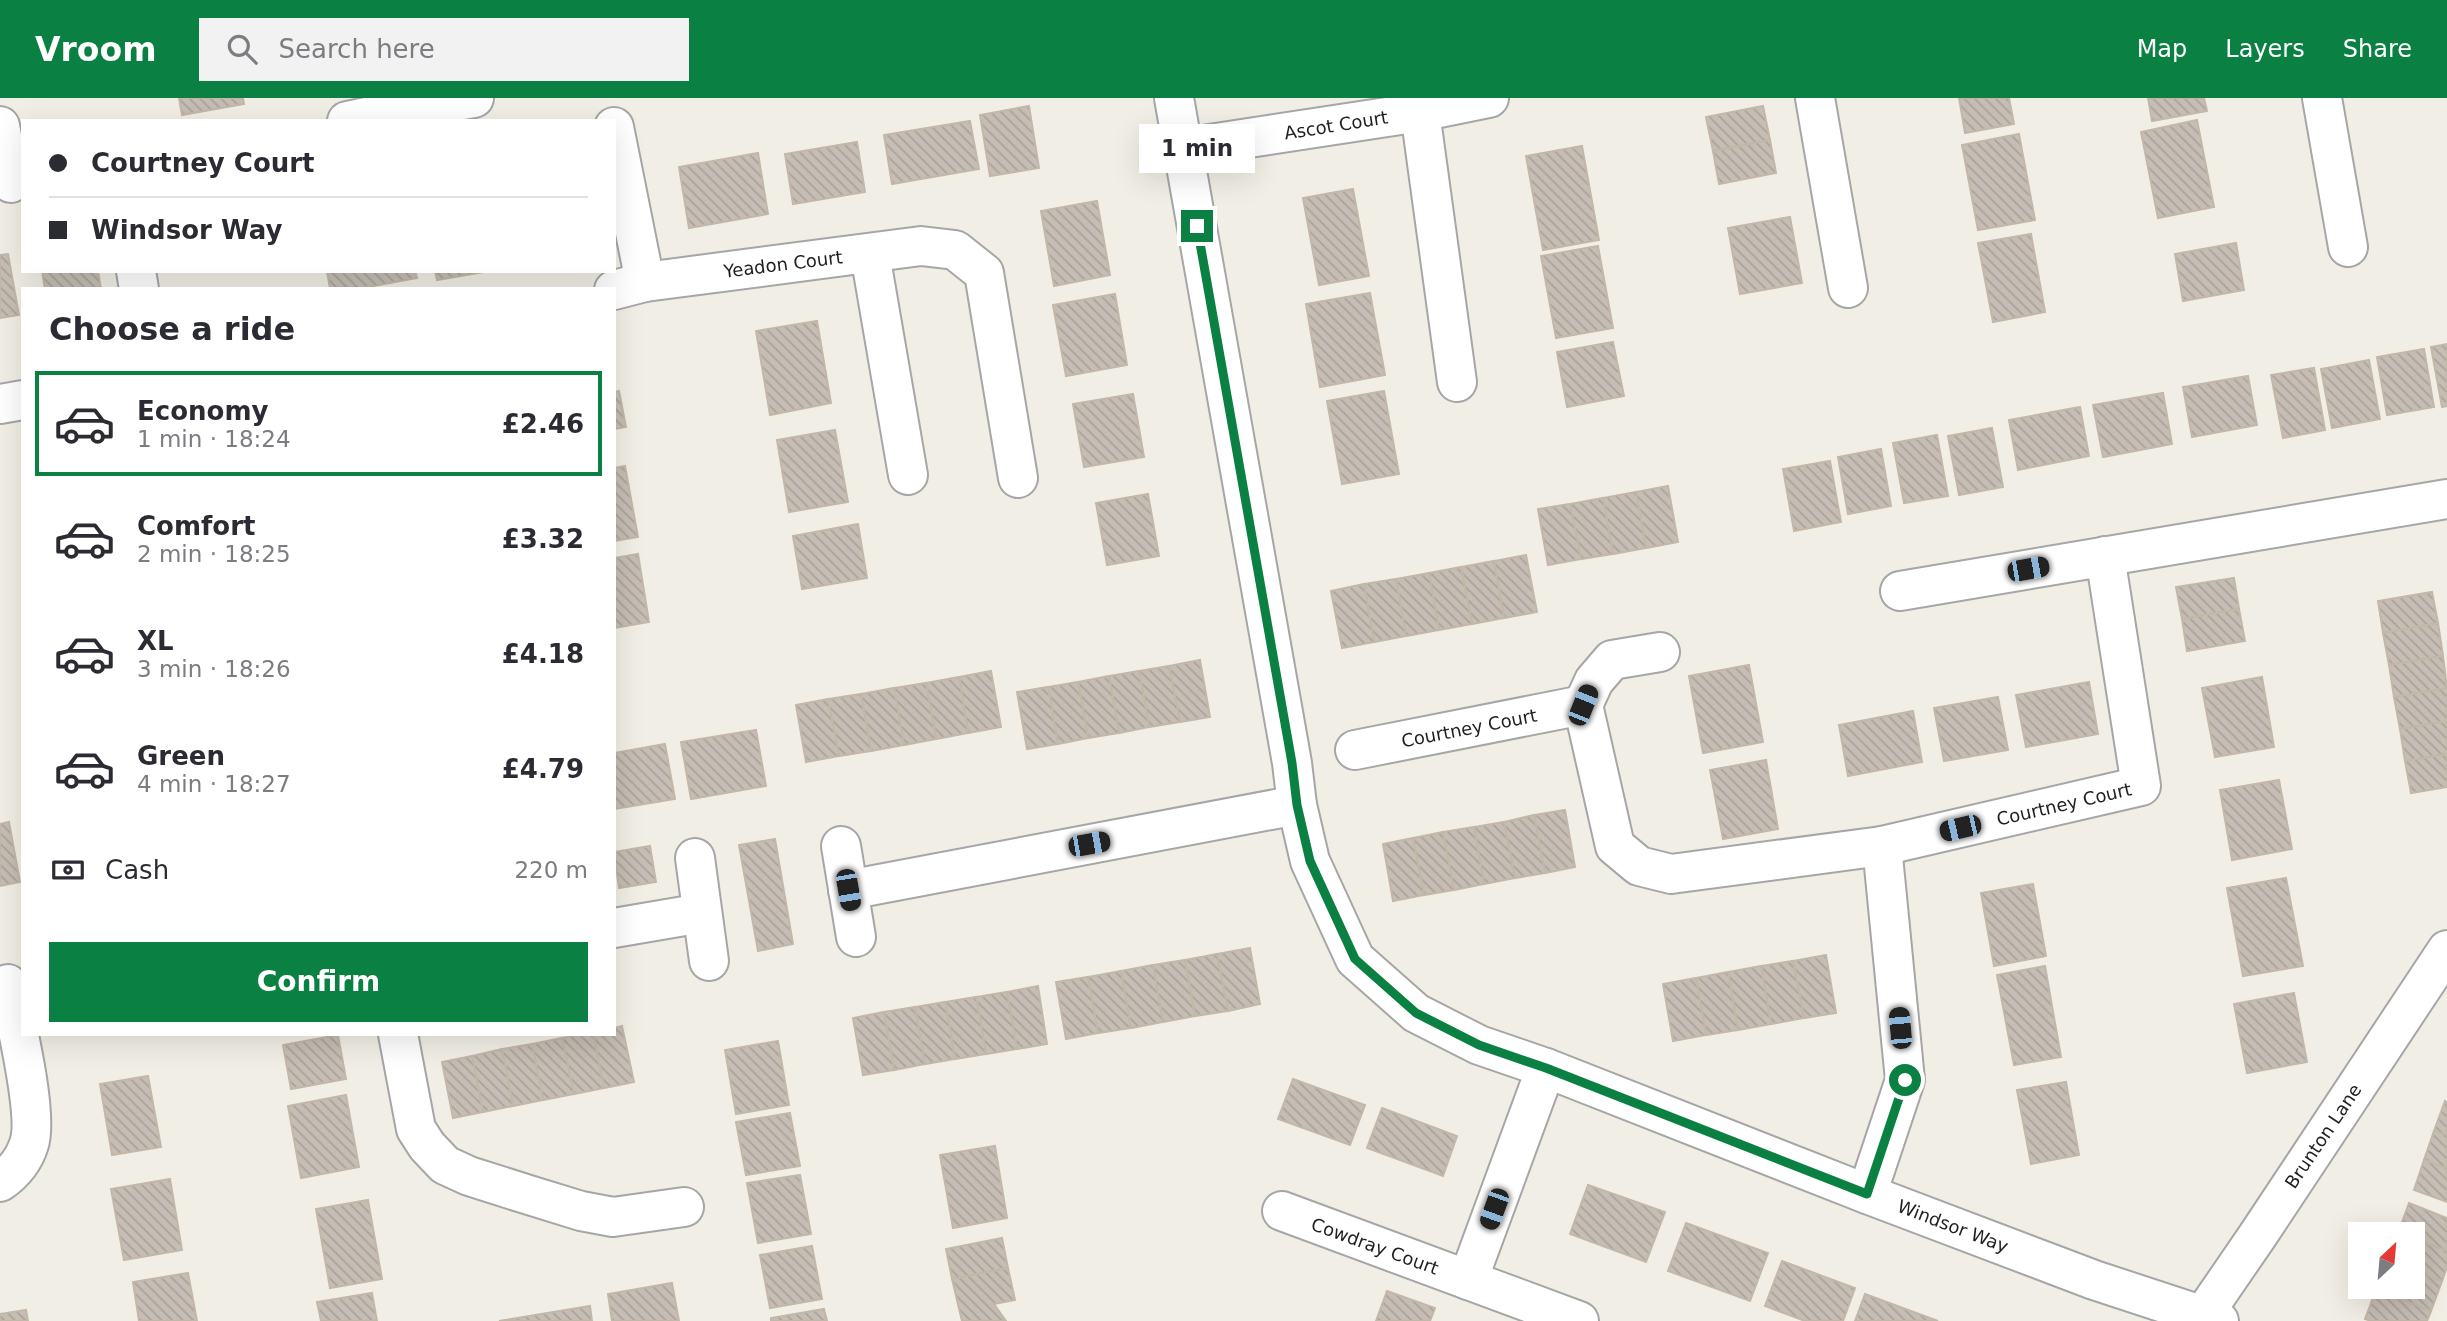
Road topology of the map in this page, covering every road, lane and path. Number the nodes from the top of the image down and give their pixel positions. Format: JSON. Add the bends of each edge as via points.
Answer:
{"nodes":[{"id":1,"x":474,"y":98,"type":"edge"},
{"id":2,"x":608,"y":98,"type":"edge"},
{"id":3,"x":1174,"y":98,"type":"edge"},
{"id":4,"x":1489,"y":98,"type":"edge"},
{"id":5,"x":1815,"y":98,"type":"edge"},
{"id":6,"x":2322,"y":98,"type":"edge"},
{"id":7,"x":385,"y":106,"type":"edge"},
{"id":8,"x":1420,"y":112,"type":"junction"},
{"id":9,"x":352,"y":119,"type":"edge"},
{"id":10,"x":613,"y":119,"type":"edge"},
{"id":11,"x":0,"y":126,"type":"edge"},
{"id":12,"x":616,"y":147,"type":"edge"},
{"id":13,"x":1183,"y":148,"type":"junction"},
{"id":14,"x":11,"y":183,"type":"edge"},
{"id":15,"x":2348,"y":247,"type":"dead end"},
{"id":16,"x":870,"y":254,"type":"junction"},
{"id":17,"x":630,"y":286,"type":"edge"},
{"id":18,"x":1849,"y":288,"type":"dead end"},
{"id":19,"x":1457,"y":382,"type":"dead end"},
{"id":20,"x":21,"y":400,"type":"edge"},
{"id":21,"x":0,"y":404,"type":"edge"},
{"id":22,"x":908,"y":475,"type":"dead end"},
{"id":23,"x":1018,"y":478,"type":"dead end"},
{"id":24,"x":2447,"y":499,"type":"edge"},
{"id":25,"x":2105,"y":556,"type":"junction"},
{"id":26,"x":1900,"y":591,"type":"dead end"},
{"id":27,"x":1660,"y":652,"type":"dead end"},
{"id":28,"x":1583,"y":705,"type":"junction"},
{"id":29,"x":1355,"y":750,"type":"dead end"},
{"id":30,"x":1297,"y":805,"type":"junction"},
{"id":31,"x":841,"y":846,"type":"dead end"},
{"id":32,"x":1882,"y":846,"type":"junction"},
{"id":33,"x":695,"y":858,"type":"dead end"},
{"id":34,"x":848,"y":890,"type":"junction"},
{"id":35,"x":702,"y":913,"type":"junction"},
{"id":36,"x":616,"y":928,"type":"edge"},
{"id":37,"x":856,"y":937,"type":"dead end"},
{"id":38,"x":2447,"y":950,"type":"edge"},
{"id":39,"x":709,"y":961,"type":"dead end"},
{"id":40,"x":10,"y":984,"type":"edge"},
{"id":41,"x":398,"y":1036,"type":"edge"},
{"id":42,"x":1546,"y":1068,"type":"junction"},
{"id":43,"x":0,"y":1182,"type":"edge"},
{"id":44,"x":1867,"y":1194,"type":"junction"},
{"id":45,"x":684,"y":1207,"type":"dead end"},
{"id":46,"x":1282,"y":1211,"type":"dead end"},
{"id":47,"x":1468,"y":1280,"type":"junction"},
{"id":48,"x":2207,"y":1319,"type":"edge"},
{"id":49,"x":1579,"y":1321,"type":"edge"}],
"edges":[{"from":1,"to":7,"type":"street"},
{"from":2,"to":10,"type":"street"},
{"from":3,"to":13,"type":"street","name":"Windsor Way"},
{"from":4,"to":8,"type":"street","name":"Ascot Court"},
{"from":5,"to":18,"type":"street"},
{"from":6,"to":15,"type":"street"},
{"from":7,"to":9,"type":"street"},
{"from":8,"to":13,"type":"street","name":"Ascot Court"},
{"from":8,"to":19,"type":"street"},
{"from":11,"to":14,"type":"street"},
{"from":12,"to":17,"type":"street","name":"Yeadon Court"},
{"from":13,"to":30,"type":"street","name":"Windsor Way"},
{"from":16,"to":17,"type":"street","name":"Yeadon Court"},
{"from":16,"to":22,"type":"street"},
{"from":16,"to":23,"type":"street","name":"Yeadon Court","via":[[921,246],[955,250],[984,273]]},
{"from":20,"to":21,"type":"street"},
{"from":24,"to":25,"type":"street"},
{"from":25,"to":26,"type":"street"},
{"from":25,"to":32,"type":"street","name":"Courtney Court","via":[[2141,786]]},
{"from":27,"to":28,"type":"street","via":[[1612,660],[1594,681]]},
{"from":28,"to":29,"type":"street","name":"Courtney Court"},
{"from":28,"to":32,"type":"street","name":"Courtney Court","via":[[1615,846],[1639,866],[1671,874]]},
{"from":30,"to":34,"type":"street"},
{"from":30,"to":42,"type":"street","name":"Windsor Way","via":[[1310,861],[1355,959],[1416,1013],[1479,1045]]},
{"from":31,"to":34,"type":"street"},
{"from":32,"to":44,"type":"street","via":[[1905,1080]]},
{"from":33,"to":35,"type":"street"},
{"from":34,"to":37,"type":"street"},
{"from":35,"to":36,"type":"street"},
{"from":35,"to":39,"type":"street"},
{"from":38,"to":48,"type":"street","name":"Brunton Lane"},
{"from":40,"to":43,"type":"street","via":[[32,1112],[30,1143],[18,1166]]},
{"from":41,"to":45,"type":"street","via":[[416,1129],[445,1165],[529,1195],[613,1217]]},
{"from":42,"to":44,"type":"street","name":"Windsor Way"},
{"from":42,"to":47,"type":"street"},
{"from":44,"to":48,"type":"street","name":"Windsor Way"},
{"from":46,"to":47,"type":"street","name":"Cowdray Court"},
{"from":47,"to":49,"type":"street","name":"Cowdray Court"}]}
